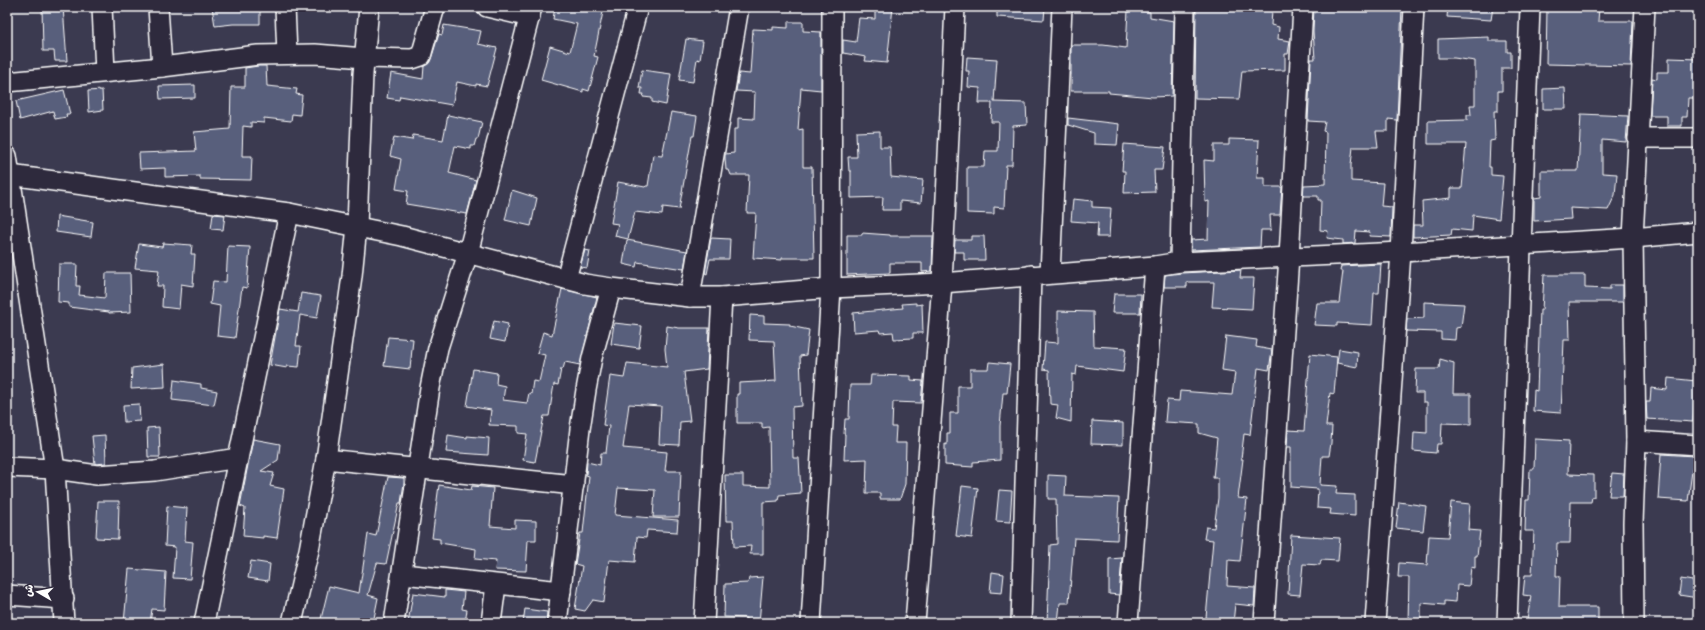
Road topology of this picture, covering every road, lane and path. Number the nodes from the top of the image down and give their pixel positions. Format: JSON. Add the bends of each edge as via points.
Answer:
{"nodes":[{"id":1,"x":102,"y":7,"type":"edge"},
{"id":2,"x":158,"y":7,"type":"edge"},
{"id":3,"x":285,"y":7,"type":"edge"},
{"id":4,"x":369,"y":7,"type":"edge"},
{"id":5,"x":434,"y":7,"type":"edge"},
{"id":6,"x":487,"y":7,"type":"edge"},
{"id":7,"x":638,"y":7,"type":"edge"},
{"id":8,"x":739,"y":7,"type":"edge"},
{"id":9,"x":832,"y":7,"type":"edge"},
{"id":10,"x":955,"y":7,"type":"edge"},
{"id":11,"x":1062,"y":7,"type":"edge"},
{"id":12,"x":1185,"y":7,"type":"edge"},
{"id":13,"x":1303,"y":7,"type":"edge"},
{"id":14,"x":1414,"y":7,"type":"edge"},
{"id":15,"x":1530,"y":7,"type":"edge"},
{"id":16,"x":1645,"y":7,"type":"edge"},
{"id":17,"x":531,"y":12,"type":"edge"},
{"id":18,"x":287,"y":54,"type":"junction"},
{"id":19,"x":364,"y":58,"type":"junction"},
{"id":20,"x":162,"y":67,"type":"junction"},
{"id":21,"x":105,"y":72,"type":"junction"},
{"id":22,"x":7,"y":82,"type":"edge"},
{"id":23,"x":1638,"y":138,"type":"junction"},
{"id":24,"x":1698,"y":138,"type":"edge"},
{"id":25,"x":7,"y":156,"type":"edge"},
{"id":26,"x":10,"y":175,"type":"junction"},
{"id":27,"x":289,"y":212,"type":"junction"},
{"id":28,"x":356,"y":226,"type":"junction"},
{"id":29,"x":1698,"y":232,"type":"edge"},
{"id":30,"x":1632,"y":238,"type":"junction"},
{"id":31,"x":1520,"y":244,"type":"junction"},
{"id":32,"x":14,"y":251,"type":"edge"},
{"id":33,"x":1401,"y":252,"type":"junction"},
{"id":34,"x":468,"y":253,"type":"junction"},
{"id":35,"x":1289,"y":257,"type":"junction"},
{"id":36,"x":1180,"y":262,"type":"junction"},
{"id":37,"x":1155,"y":266,"type":"junction"},
{"id":38,"x":1050,"y":274,"type":"junction"},
{"id":39,"x":1031,"y":275,"type":"junction"},
{"id":40,"x":566,"y":279,"type":"junction"},
{"id":41,"x":942,"y":283,"type":"junction"},
{"id":42,"x":611,"y":288,"type":"junction"},
{"id":43,"x":831,"y":288,"type":"junction"},
{"id":44,"x":690,"y":297,"type":"junction"},
{"id":45,"x":722,"y":297,"type":"junction"},
{"id":46,"x":1636,"y":442,"type":"junction"},
{"id":47,"x":1698,"y":445,"type":"edge"},
{"id":48,"x":238,"y":458,"type":"junction"},
{"id":49,"x":326,"y":460,"type":"junction"},
{"id":50,"x":7,"y":467,"type":"edge"},
{"id":51,"x":55,"y":469,"type":"junction"},
{"id":52,"x":418,"y":470,"type":"junction"},
{"id":53,"x":574,"y":485,"type":"junction"},
{"id":54,"x":403,"y":574,"type":"junction"},
{"id":55,"x":496,"y":585,"type":"junction"},
{"id":56,"x":561,"y":591,"type":"junction"},
{"id":57,"x":7,"y":595,"type":"edge"},
{"id":58,"x":64,"y":599,"type":"junction"},
{"id":59,"x":64,"y":623,"type":"edge"},
{"id":60,"x":204,"y":623,"type":"edge"},
{"id":61,"x":292,"y":623,"type":"edge"},
{"id":62,"x":394,"y":623,"type":"edge"},
{"id":63,"x":492,"y":623,"type":"edge"},
{"id":64,"x":557,"y":623,"type":"edge"},
{"id":65,"x":704,"y":623,"type":"edge"},
{"id":66,"x":812,"y":623,"type":"edge"},
{"id":67,"x":915,"y":623,"type":"edge"},
{"id":68,"x":1021,"y":623,"type":"edge"},
{"id":69,"x":1128,"y":623,"type":"edge"},
{"id":70,"x":1264,"y":623,"type":"edge"},
{"id":71,"x":1375,"y":623,"type":"edge"},
{"id":72,"x":1507,"y":623,"type":"edge"},
{"id":73,"x":1634,"y":623,"type":"edge"}],
"edges":[{"from":1,"to":21,"type":"street"},
{"from":2,"to":20,"type":"street"},
{"from":3,"to":18,"type":"street"},
{"from":4,"to":19,"type":"street"},
{"from":5,"to":19,"type":"street","via":[[421,56],[412,59]]},
{"from":6,"to":17,"type":"street"},
{"from":7,"to":40,"type":"street"},
{"from":8,"to":44,"type":"street"},
{"from":9,"to":43,"type":"street"},
{"from":10,"to":41,"type":"street"},
{"from":11,"to":38,"type":"street"},
{"from":12,"to":36,"type":"street"},
{"from":13,"to":35,"type":"street"},
{"from":14,"to":33,"type":"street"},
{"from":15,"to":31,"type":"street"},
{"from":16,"to":23,"type":"street"},
{"from":17,"to":34,"type":"street"},
{"from":18,"to":19,"type":"street"},
{"from":18,"to":20,"type":"street","via":[[258,55]]},
{"from":19,"to":28,"type":"street"},
{"from":20,"to":21,"type":"street"},
{"from":21,"to":22,"type":"street"},
{"from":23,"to":24,"type":"street"},
{"from":23,"to":30,"type":"street"},
{"from":25,"to":26,"type":"street"},
{"from":26,"to":27,"type":"street"},
{"from":26,"to":32,"type":"street"},
{"from":27,"to":28,"type":"street"},
{"from":27,"to":48,"type":"street"},
{"from":28,"to":34,"type":"street"},
{"from":28,"to":49,"type":"street","via":[[352,276]]},
{"from":29,"to":30,"type":"street"},
{"from":30,"to":31,"type":"street"},
{"from":30,"to":46,"type":"street"},
{"from":31,"to":33,"type":"street"},
{"from":31,"to":72,"type":"street"},
{"from":32,"to":51,"type":"street"},
{"from":33,"to":35,"type":"street"},
{"from":33,"to":71,"type":"street"},
{"from":34,"to":40,"type":"street"},
{"from":34,"to":52,"type":"street","via":[[438,348]]},
{"from":35,"to":36,"type":"street"},
{"from":35,"to":70,"type":"street"},
{"from":36,"to":37,"type":"street"},
{"from":37,"to":38,"type":"street"},
{"from":37,"to":69,"type":"street"},
{"from":38,"to":39,"type":"street"},
{"from":39,"to":41,"type":"street"},
{"from":39,"to":68,"type":"street"},
{"from":40,"to":42,"type":"street"},
{"from":41,"to":43,"type":"street"},
{"from":41,"to":67,"type":"street"},
{"from":42,"to":44,"type":"street"},
{"from":42,"to":53,"type":"street","via":[[592,358]]},
{"from":43,"to":45,"type":"street"},
{"from":43,"to":66,"type":"street"},
{"from":44,"to":45,"type":"street"},
{"from":45,"to":65,"type":"street"},
{"from":46,"to":47,"type":"street"},
{"from":46,"to":73,"type":"street","via":[[1633,523]]},
{"from":48,"to":51,"type":"street","via":[[155,471],[98,475]]},
{"from":48,"to":60,"type":"street"},
{"from":49,"to":52,"type":"street"},
{"from":49,"to":61,"type":"street"},
{"from":50,"to":51,"type":"street"},
{"from":51,"to":58,"type":"street"},
{"from":52,"to":53,"type":"street"},
{"from":52,"to":54,"type":"street"},
{"from":53,"to":56,"type":"street"},
{"from":54,"to":55,"type":"street"},
{"from":54,"to":62,"type":"street"},
{"from":55,"to":56,"type":"street"},
{"from":55,"to":63,"type":"street"},
{"from":56,"to":64,"type":"street"},
{"from":57,"to":58,"type":"street"},
{"from":58,"to":59,"type":"street"}]}
